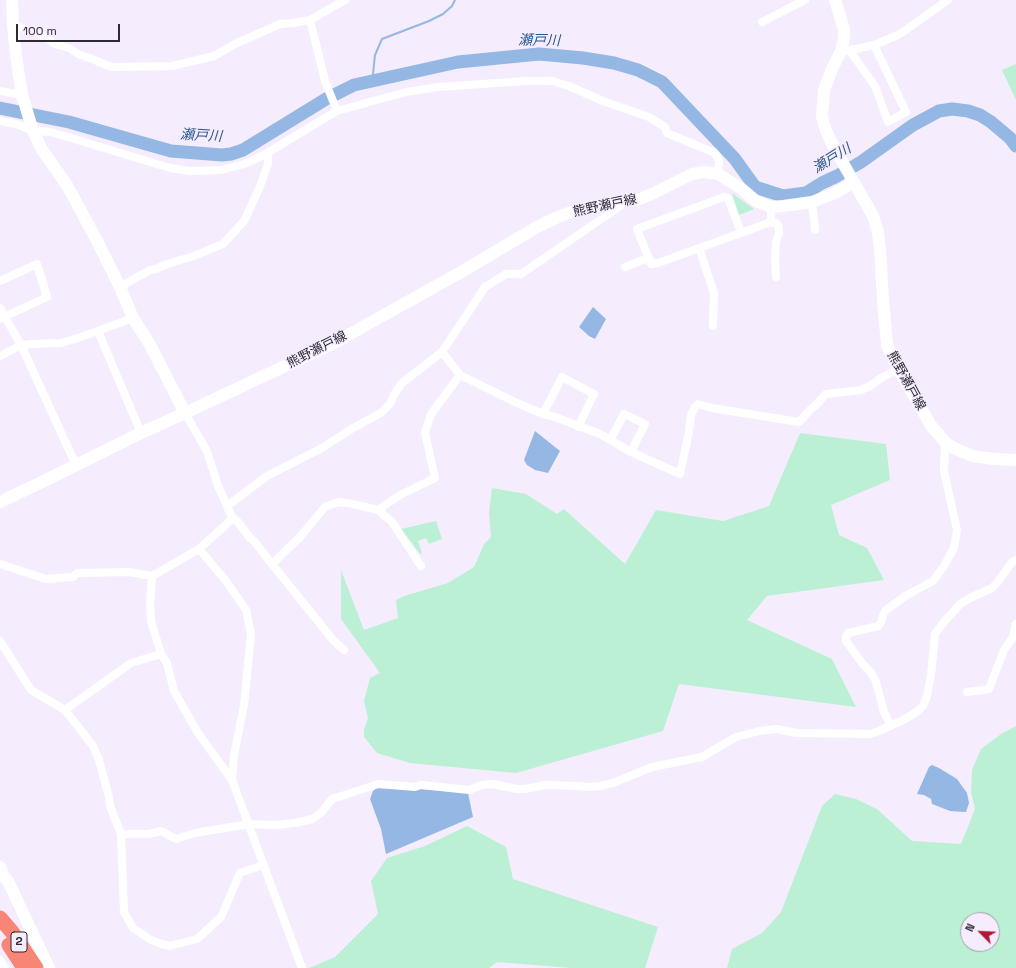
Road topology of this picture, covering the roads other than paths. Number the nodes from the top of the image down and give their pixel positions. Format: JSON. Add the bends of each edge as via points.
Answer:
{"nodes":[{"id":1,"x":12,"y":0,"type":"edge"},
{"id":2,"x":345,"y":0,"type":"edge"},
{"id":3,"x":835,"y":0,"type":"edge"},
{"id":4,"x":948,"y":0,"type":"edge"},
{"id":5,"x":803,"y":1,"type":"edge"},
{"id":6,"x":310,"y":20,"type":"junction"},
{"id":7,"x":762,"y":22,"type":"dead end"},
{"id":8,"x":13,"y":24,"type":"junction"},
{"id":9,"x":874,"y":45,"type":"junction"},
{"id":10,"x":845,"y":51,"type":"junction"},
{"id":11,"x":0,"y":91,"type":"edge"},
{"id":12,"x":23,"y":97,"type":"junction"},
{"id":13,"x":337,"y":110,"type":"junction"},
{"id":14,"x":0,"y":121,"type":"edge"},
{"id":15,"x":32,"y":129,"type":"junction"},
{"id":16,"x":268,"y":153,"type":"junction"},
{"id":17,"x":718,"y":174,"type":"junction"},
{"id":18,"x":852,"y":180,"type":"junction"},
{"id":19,"x":623,"y":201,"type":"junction"},
{"id":20,"x":812,"y":202,"type":"junction"},
{"id":21,"x":771,"y":207,"type":"junction"},
{"id":22,"x":771,"y":222,"type":"junction"},
{"id":23,"x":815,"y":230,"type":"dead end"},
{"id":24,"x":741,"y":232,"type":"junction"},
{"id":25,"x":699,"y":248,"type":"junction"},
{"id":26,"x":648,"y":258,"type":"junction"},
{"id":27,"x":625,"y":267,"type":"dead end"},
{"id":28,"x":776,"y":277,"type":"dead end"},
{"id":29,"x":0,"y":281,"type":"edge"},
{"id":30,"x":120,"y":287,"type":"junction"},
{"id":31,"x":0,"y":308,"type":"edge"},
{"id":32,"x":3,"y":318,"type":"edge"},
{"id":33,"x":133,"y":318,"type":"junction"},
{"id":34,"x":713,"y":326,"type":"dead end"},
{"id":35,"x":98,"y":331,"type":"junction"},
{"id":36,"x":21,"y":345,"type":"junction"},
{"id":37,"x":442,"y":352,"type":"junction"},
{"id":38,"x":0,"y":356,"type":"edge"},
{"id":39,"x":898,"y":369,"type":"junction"},
{"id":40,"x":460,"y":375,"type":"junction"},
{"id":41,"x":185,"y":413,"type":"junction"},
{"id":42,"x":543,"y":414,"type":"junction"},
{"id":43,"x":578,"y":427,"type":"junction"},
{"id":44,"x":141,"y":433,"type":"junction"},
{"id":45,"x":610,"y":440,"type":"junction"},
{"id":46,"x":946,"y":443,"type":"junction"},
{"id":47,"x":631,"y":452,"type":"junction"},
{"id":48,"x":1016,"y":460,"type":"edge"},
{"id":49,"x":76,"y":465,"type":"junction"},
{"id":50,"x":0,"y":502,"type":"edge"},
{"id":51,"x":227,"y":506,"type":"junction"},
{"id":52,"x":378,"y":510,"type":"junction"},
{"id":53,"x":232,"y":517,"type":"junction"},
{"id":54,"x":199,"y":549,"type":"junction"},
{"id":55,"x":1016,"y":560,"type":"edge"},
{"id":56,"x":0,"y":564,"type":"edge"},
{"id":57,"x":272,"y":564,"type":"junction"},
{"id":58,"x":421,"y":566,"type":"dead end"},
{"id":59,"x":152,"y":576,"type":"junction"},
{"id":60,"x":1016,"y":624,"type":"edge"},
{"id":61,"x":0,"y":640,"type":"edge"},
{"id":62,"x":344,"y":650,"type":"dead end"},
{"id":63,"x":160,"y":654,"type":"junction"},
{"id":64,"x":967,"y":692,"type":"dead end"},
{"id":65,"x":65,"y":710,"type":"junction"},
{"id":66,"x":891,"y":726,"type":"junction"},
{"id":67,"x":232,"y":780,"type":"junction"},
{"id":68,"x":249,"y":824,"type":"junction"},
{"id":69,"x":121,"y":834,"type":"junction"},
{"id":70,"x":263,"y":865,"type":"junction"},
{"id":71,"x":1,"y":874,"type":"edge"},
{"id":72,"x":0,"y":918,"type":"edge"},
{"id":73,"x":0,"y":933,"type":"edge"},
{"id":74,"x":0,"y":960,"type":"edge"},
{"id":75,"x":5,"y":968,"type":"edge"},
{"id":76,"x":24,"y":968,"type":"edge"},
{"id":77,"x":36,"y":968,"type":"edge"},
{"id":78,"x":49,"y":968,"type":"edge"},
{"id":79,"x":302,"y":968,"type":"edge"}],
"edges":[{"from":1,"to":8,"type":"main road"},
{"from":2,"to":6,"type":"street"},
{"from":3,"to":10,"type":"main road","name":"熊野瀬戸線","via":[[844,30]]},
{"from":4,"to":9,"type":"street","via":[[900,34]]},
{"from":5,"to":7,"type":"street"},
{"from":6,"to":8,"type":"street","via":[[280,24],[214,56],[172,66],[125,67],[111,67]]},
{"from":6,"to":13,"type":"street","via":[[326,84]]},
{"from":8,"to":12,"type":"main road"},
{"from":9,"to":10,"type":"street"},
{"from":9,"to":10,"type":"street","via":[[906,112],[888,122],[875,86]]},
{"from":10,"to":18,"type":"main road","name":"熊野瀬戸線","via":[[832,69],[824,90],[822,116],[828,135]]},
{"from":11,"to":12,"type":"street"},
{"from":12,"to":15,"type":"main road"},
{"from":13,"to":16,"type":"street"},
{"from":13,"to":17,"type":"street","via":[[406,92],[438,87],[552,81],[649,117],[665,127],[667,133],[714,153],[719,161]]},
{"from":14,"to":15,"type":"street"},
{"from":15,"to":16,"type":"street","via":[[51,132],[170,168],[190,171],[221,170],[244,164]]},
{"from":15,"to":30,"type":"main road","via":[[41,148],[68,188]]},
{"from":16,"to":30,"type":"street","via":[[268,164],[244,221],[222,244],[150,270]]},
{"from":17,"to":19,"type":"main road","name":"熊野瀬戸線","via":[[692,174],[637,200]]},
{"from":17,"to":21,"type":"main road","name":"熊野瀬戸線","via":[[756,201]]},
{"from":18,"to":20,"type":"main road","via":[[834,193]]},
{"from":18,"to":39,"type":"main road","name":"熊野瀬戸線","via":[[873,216],[878,232],[887,345]]},
{"from":19,"to":37,"type":"street","via":[[619,207],[521,274],[506,274],[485,287]]},
{"from":19,"to":41,"type":"main road","name":"熊野瀬戸線","via":[[580,209],[537,227],[332,344]]},
{"from":20,"to":21,"type":"main road"},
{"from":20,"to":23,"type":"street"},
{"from":21,"to":22,"type":"street"},
{"from":22,"to":24,"type":"street"},
{"from":22,"to":28,"type":"street","via":[[779,227],[775,258]]},
{"from":24,"to":25,"type":"street"},
{"from":24,"to":26,"type":"street","via":[[728,198],[724,197],[637,229]]},
{"from":25,"to":26,"type":"street","via":[[658,264],[651,264]]},
{"from":25,"to":34,"type":"street","via":[[714,293]]},
{"from":26,"to":27,"type":"street"},
{"from":29,"to":32,"type":"street","via":[[37,264],[47,297]]},
{"from":30,"to":33,"type":"main road"},
{"from":31,"to":32,"type":"street"},
{"from":32,"to":36,"type":"street"},
{"from":33,"to":35,"type":"street"},
{"from":33,"to":41,"type":"main road","via":[[149,343]]},
{"from":35,"to":36,"type":"street","via":[[61,343]]},
{"from":35,"to":44,"type":"street"},
{"from":36,"to":38,"type":"street"},
{"from":36,"to":49,"type":"street"},
{"from":37,"to":40,"type":"street"},
{"from":37,"to":51,"type":"street","via":[[402,383],[390,404],[381,413],[322,448],[267,476]]},
{"from":39,"to":46,"type":"main road","name":"熊野瀬戸線","via":[[932,427]]},
{"from":39,"to":47,"type":"street","via":[[861,390],[826,394],[799,422],[698,404],[691,415],[680,474]]},
{"from":40,"to":42,"type":"street"},
{"from":40,"to":52,"type":"street","via":[[431,414],[427,426],[426,433],[435,478],[400,495]]},
{"from":41,"to":44,"type":"main road","name":"熊野瀬戸線"},
{"from":41,"to":51,"type":"street","via":[[207,451]]},
{"from":42,"to":43,"type":"street"},
{"from":42,"to":43,"type":"street","via":[[562,377],[594,394]]},
{"from":43,"to":45,"type":"street"},
{"from":44,"to":49,"type":"main road","name":"熊野瀬戸線"},
{"from":45,"to":47,"type":"street"},
{"from":45,"to":47,"type":"street","via":[[624,414],[645,424]]},
{"from":46,"to":48,"type":"main road","name":"熊野瀬戸線","via":[[972,456]]},
{"from":46,"to":66,"type":"street","via":[[944,471],[957,530],[954,548],[933,581],[886,610],[878,626],[848,633],[846,636],[846,642],[872,674]]},
{"from":49,"to":50,"type":"main road","name":"熊野瀬戸線"},
{"from":51,"to":53,"type":"street"},
{"from":52,"to":57,"type":"street","via":[[339,502],[324,507],[300,537]]},
{"from":52,"to":58,"type":"street","via":[[392,522]]},
{"from":53,"to":54,"type":"street"},
{"from":53,"to":57,"type":"street"},
{"from":54,"to":59,"type":"street"},
{"from":54,"to":67,"type":"street","via":[[246,610],[251,634],[244,706],[234,755]]},
{"from":55,"to":66,"type":"street","via":[[992,588],[960,604],[943,623],[935,634],[932,675],[923,706],[918,712]]},
{"from":56,"to":59,"type":"street","via":[[46,579],[73,577],[77,573],[129,572]]},
{"from":57,"to":62,"type":"street","via":[[333,640]]},
{"from":59,"to":63,"type":"street","via":[[151,621]]},
{"from":60,"to":64,"type":"street","via":[[1013,637],[1004,650],[989,688]]},
{"from":61,"to":65,"type":"street","via":[[31,690]]},
{"from":63,"to":65,"type":"street","via":[[131,663]]},
{"from":63,"to":67,"type":"street","via":[[167,663],[174,691],[198,733]]},
{"from":65,"to":69,"type":"street","via":[[93,746]]},
{"from":66,"to":68,"type":"street","via":[[870,734],[796,733],[777,729],[759,731],[736,737],[702,757],[652,767],[613,783],[589,788],[546,785],[517,789],[494,784],[469,790],[378,784],[332,798],[321,813],[312,819],[277,825]]},
{"from":67,"to":68,"type":"street"},
{"from":68,"to":69,"type":"street","via":[[195,833],[176,839],[161,831],[149,834]]},
{"from":68,"to":70,"type":"street"},
{"from":69,"to":70,"type":"street","via":[[124,912],[133,928],[151,940],[170,946],[197,939],[221,917],[240,873]]},
{"from":70,"to":79,"type":"street"},
{"from":71,"to":78,"type":"main road","via":[[8,881]]},
{"from":72,"to":77,"type":"highway","number":"2"},
{"from":73,"to":76,"type":"highway","number":"2"},
{"from":74,"to":75,"type":"street"}]}
